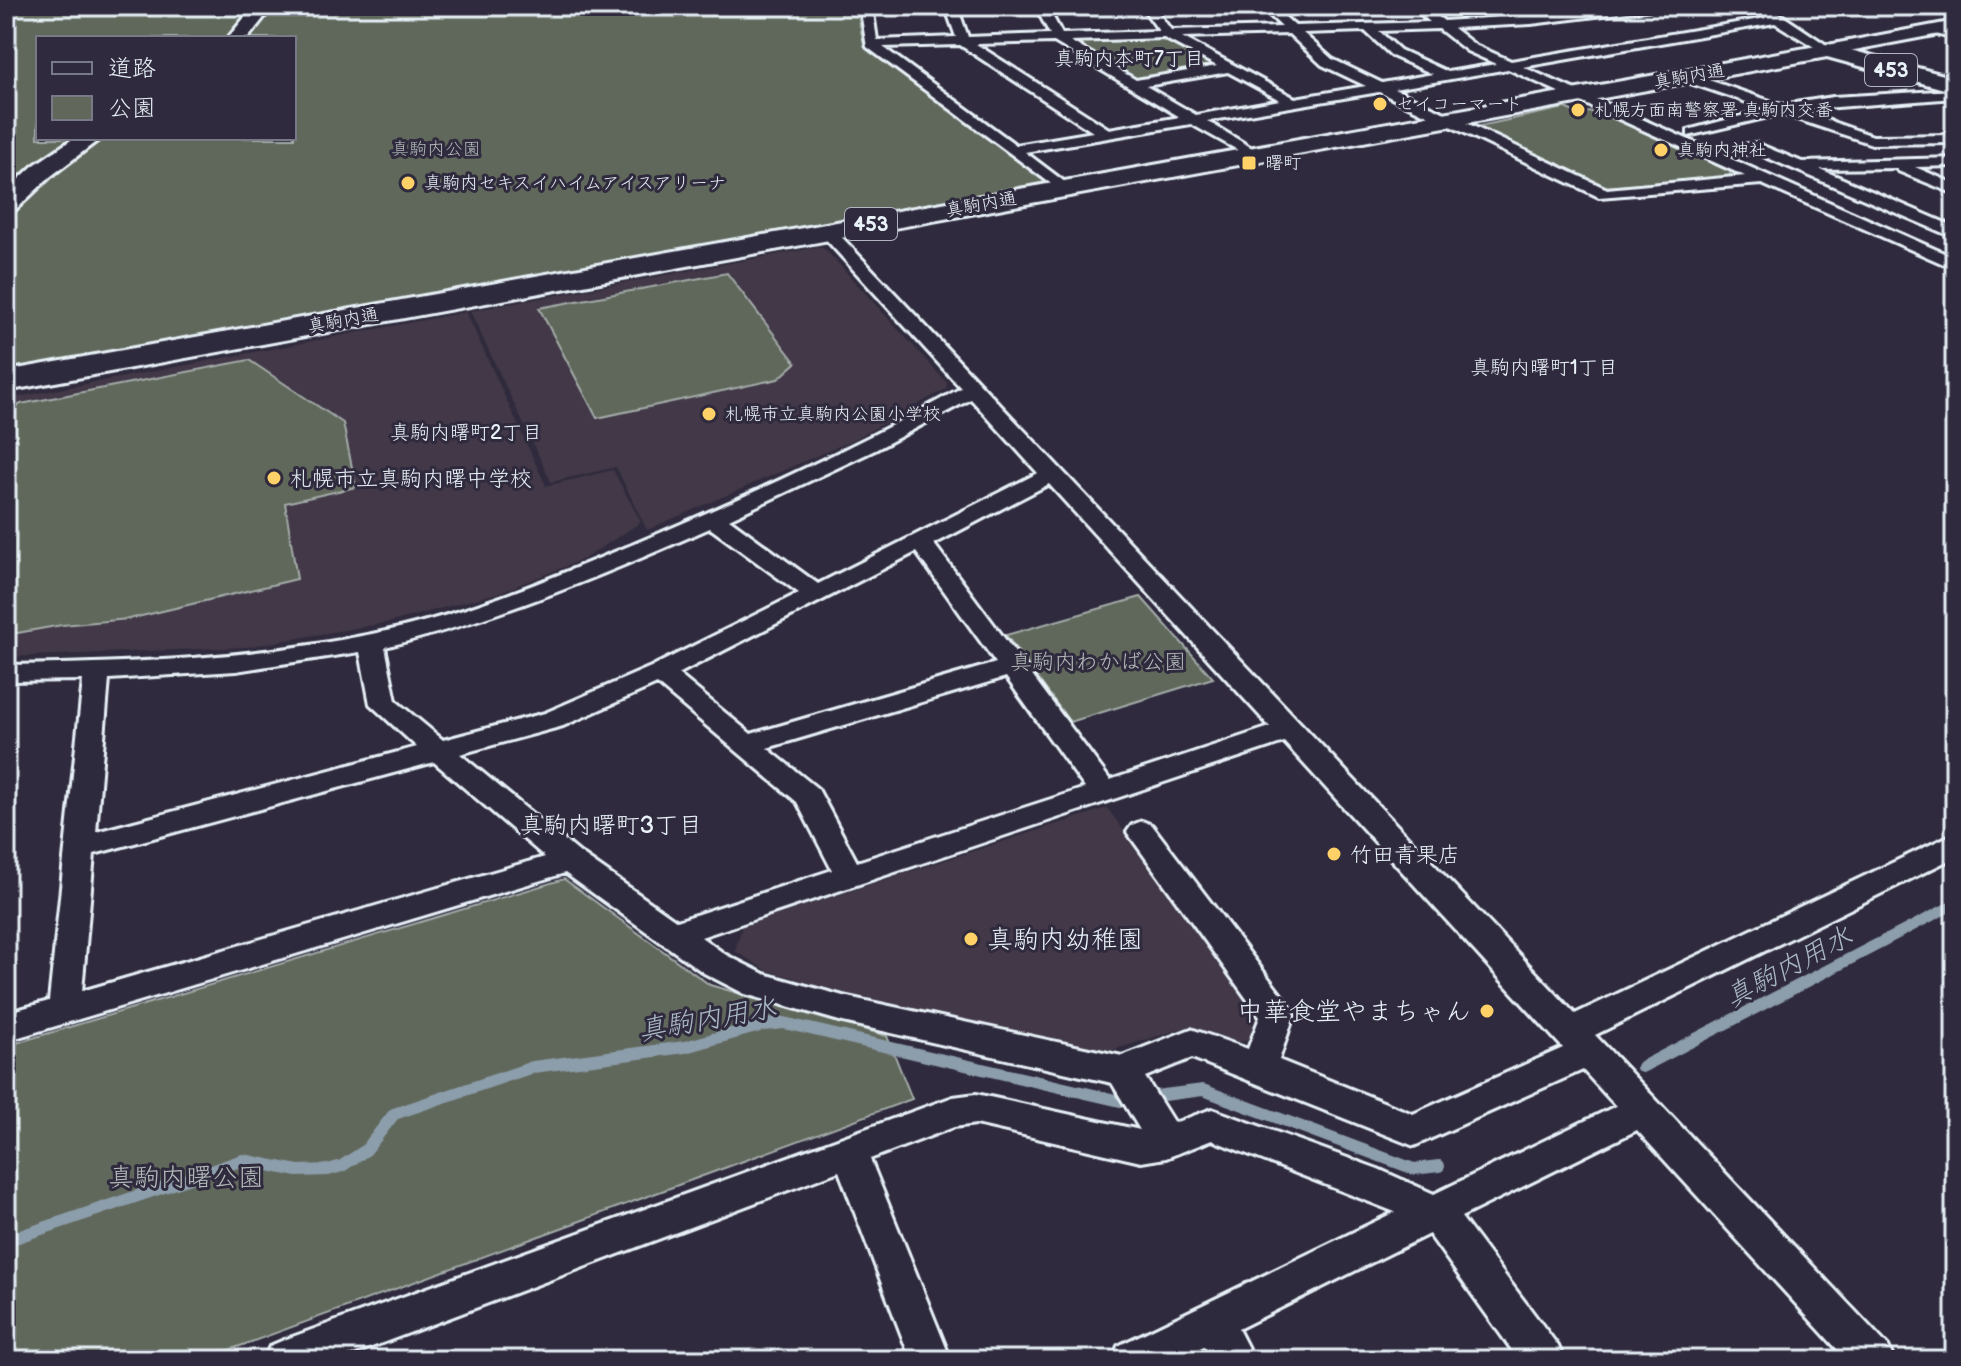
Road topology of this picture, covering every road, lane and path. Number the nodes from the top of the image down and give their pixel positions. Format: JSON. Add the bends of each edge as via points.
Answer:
{"nodes":[{"id":1,"x":264,"y":6,"type":"edge"},
{"id":2,"x":866,"y":6,"type":"edge"},
{"id":3,"x":951,"y":6,"type":"edge"},
{"id":4,"x":1041,"y":6,"type":"edge"},
{"id":5,"x":1147,"y":6,"type":"edge"},
{"id":6,"x":1266,"y":6,"type":"edge"},
{"id":7,"x":1417,"y":6,"type":"edge"},
{"id":8,"x":1653,"y":6,"type":"edge"},
{"id":9,"x":1754,"y":6,"type":"edge"},
{"id":10,"x":1598,"y":9,"type":"edge"},
{"id":11,"x":1779,"y":19,"type":"junction"},
{"id":12,"x":1622,"y":21,"type":"dead end"},
{"id":13,"x":1441,"y":25,"type":"junction"},
{"id":14,"x":1955,"y":26,"type":"edge"},
{"id":15,"x":1634,"y":27,"type":"dead end"},
{"id":16,"x":1369,"y":28,"type":"junction"},
{"id":17,"x":1292,"y":30,"type":"junction"},
{"id":18,"x":1936,"y":30,"type":"junction"},
{"id":19,"x":244,"y":32,"type":"edge"},
{"id":20,"x":1168,"y":35,"type":"junction"},
{"id":21,"x":1955,"y":35,"type":"edge"},
{"id":22,"x":1058,"y":39,"type":"junction"},
{"id":23,"x":1658,"y":40,"type":"junction"},
{"id":24,"x":963,"y":41,"type":"junction"},
{"id":25,"x":871,"y":44,"type":"junction"},
{"id":26,"x":1828,"y":50,"type":"junction"},
{"id":27,"x":1510,"y":65,"type":"junction"},
{"id":28,"x":1229,"y":68,"type":"junction"},
{"id":29,"x":1447,"y":76,"type":"junction"},
{"id":30,"x":1686,"y":77,"type":"junction"},
{"id":31,"x":1133,"y":84,"type":"junction"},
{"id":32,"x":1955,"y":85,"type":"edge"},
{"id":33,"x":1379,"y":87,"type":"junction"},
{"id":34,"x":1955,"y":94,"type":"edge"},
{"id":35,"x":1580,"y":96,"type":"junction"},
{"id":36,"x":1293,"y":102,"type":"junction"},
{"id":37,"x":1781,"y":108,"type":"junction"},
{"id":38,"x":1193,"y":119,"type":"junction"},
{"id":39,"x":1447,"y":120,"type":"junction"},
{"id":40,"x":1693,"y":133,"type":"dead end"},
{"id":41,"x":1106,"y":134,"type":"junction"},
{"id":42,"x":1955,"y":139,"type":"edge"},
{"id":43,"x":86,"y":140,"type":"edge"},
{"id":44,"x":1014,"y":150,"type":"junction"},
{"id":45,"x":1252,"y":154,"type":"junction"},
{"id":46,"x":1711,"y":155,"type":"junction"},
{"id":47,"x":1955,"y":162,"type":"edge"},
{"id":48,"x":1890,"y":163,"type":"junction"},
{"id":49,"x":1798,"y":165,"type":"junction"},
{"id":50,"x":1765,"y":179,"type":"junction"},
{"id":51,"x":1065,"y":189,"type":"junction"},
{"id":52,"x":1955,"y":189,"type":"edge"},
{"id":53,"x":6,"y":205,"type":"edge"},
{"id":54,"x":828,"y":232,"type":"junction"},
{"id":55,"x":1955,"y":233,"type":"edge"},
{"id":56,"x":1955,"y":264,"type":"edge"},
{"id":57,"x":6,"y":381,"type":"edge"},
{"id":58,"x":973,"y":389,"type":"junction"},
{"id":59,"x":1053,"y":474,"type":"junction"},
{"id":60,"x":712,"y":518,"type":"junction"},
{"id":61,"x":920,"y":541,"type":"junction"},
{"id":62,"x":815,"y":593,"type":"junction"},
{"id":63,"x":371,"y":642,"type":"junction"},
{"id":64,"x":1013,"y":666,"type":"junction"},
{"id":65,"x":97,"y":671,"type":"junction"},
{"id":66,"x":6,"y":673,"type":"edge"},
{"id":67,"x":660,"y":673,"type":"junction"},
{"id":68,"x":1291,"y":730,"type":"junction"},
{"id":69,"x":748,"y":744,"type":"junction"},
{"id":70,"x":437,"y":751,"type":"junction"},
{"id":71,"x":1110,"y":794,"type":"junction"},
{"id":72,"x":1142,"y":832,"type":"dead end"},
{"id":73,"x":1955,"y":844,"type":"edge"},
{"id":74,"x":79,"y":847,"type":"junction"},
{"id":75,"x":569,"y":861,"type":"junction"},
{"id":76,"x":849,"y":875,"type":"junction"},
{"id":77,"x":674,"y":934,"type":"junction"},
{"id":78,"x":64,"y":1011,"type":"junction"},
{"id":79,"x":6,"y":1027,"type":"edge"},
{"id":80,"x":1580,"y":1042,"type":"junction"},
{"id":81,"x":1259,"y":1067,"type":"junction"},
{"id":82,"x":1123,"y":1071,"type":"junction"},
{"id":83,"x":1643,"y":1110,"type":"junction"},
{"id":84,"x":1166,"y":1142,"type":"junction"},
{"id":85,"x":849,"y":1151,"type":"junction"},
{"id":86,"x":1435,"y":1212,"type":"junction"},
{"id":87,"x":1212,"y":1322,"type":"junction"},
{"id":88,"x":284,"y":1360,"type":"edge"},
{"id":89,"x":931,"y":1360,"type":"edge"},
{"id":90,"x":1132,"y":1360,"type":"edge"},
{"id":91,"x":1234,"y":1360,"type":"edge"},
{"id":92,"x":1544,"y":1360,"type":"edge"},
{"id":93,"x":1874,"y":1360,"type":"edge"}],
"edges":[{"from":1,"to":19,"type":"main road"},
{"from":2,"to":25,"type":"street"},
{"from":3,"to":24,"type":"street"},
{"from":4,"to":22,"type":"street"},
{"from":5,"to":20,"type":"street"},
{"from":6,"to":17,"type":"street"},
{"from":7,"to":13,"type":"street"},
{"from":8,"to":10,"type":"street"},
{"from":9,"to":11,"type":"street"},
{"from":10,"to":12,"type":"street"},
{"from":10,"to":13,"type":"street"},
{"from":11,"to":23,"type":"street"},
{"from":11,"to":26,"type":"street"},
{"from":13,"to":16,"type":"street"},
{"from":13,"to":27,"type":"street","via":[[1471,48]]},
{"from":14,"to":18,"type":"street","name":"真駒内通"},
{"from":15,"to":23,"type":"street"},
{"from":16,"to":17,"type":"street"},
{"from":16,"to":29,"type":"street","via":[[1396,53]]},
{"from":17,"to":20,"type":"street"},
{"from":17,"to":33,"type":"street","via":[[1327,62]]},
{"from":18,"to":21,"type":"street"},
{"from":18,"to":26,"type":"street","name":"真駒内通"},
{"from":20,"to":22,"type":"street"},
{"from":20,"to":28,"type":"street"},
{"from":22,"to":24,"type":"street"},
{"from":22,"to":31,"type":"street"},
{"from":23,"to":27,"type":"street"},
{"from":24,"to":25,"type":"street"},
{"from":24,"to":41,"type":"street"},
{"from":25,"to":44,"type":"street"},
{"from":26,"to":30,"type":"highway","name":"真駒内通","number":"453"},
{"from":26,"to":32,"type":"highway","number":"453"},
{"from":27,"to":29,"type":"street"},
{"from":27,"to":35,"type":"street"},
{"from":28,"to":31,"type":"street"},
{"from":28,"to":36,"type":"street"},
{"from":29,"to":33,"type":"street"},
{"from":30,"to":35,"type":"highway","name":"真駒内通","number":"453"},
{"from":30,"to":37,"type":"street"},
{"from":31,"to":38,"type":"street"},
{"from":33,"to":36,"type":"street"},
{"from":33,"to":39,"type":"street"},
{"from":34,"to":37,"type":"street"},
{"from":35,"to":39,"type":"highway","name":"真駒内通","number":"453"},
{"from":35,"to":46,"type":"street"},
{"from":36,"to":38,"type":"street"},
{"from":37,"to":40,"type":"street"},
{"from":37,"to":42,"type":"street","via":[[1872,140]]},
{"from":38,"to":41,"type":"street"},
{"from":38,"to":45,"type":"street"},
{"from":39,"to":45,"type":"highway","name":"真駒内通","number":"453"},
{"from":39,"to":50,"type":"street","via":[[1605,194]]},
{"from":41,"to":44,"type":"street"},
{"from":43,"to":53,"type":"main road"},
{"from":44,"to":51,"type":"street"},
{"from":45,"to":51,"type":"highway","name":"真駒内通","number":"453"},
{"from":46,"to":49,"type":"street","via":[[1756,147]]},
{"from":46,"to":50,"type":"street"},
{"from":47,"to":48,"type":"street"},
{"from":48,"to":49,"type":"street"},
{"from":48,"to":52,"type":"street"},
{"from":49,"to":55,"type":"street"},
{"from":50,"to":56,"type":"street"},
{"from":51,"to":54,"type":"highway","name":"真駒内通","number":"453"},
{"from":54,"to":57,"type":"highway","name":"真駒内通","number":"453"},
{"from":54,"to":58,"type":"street"},
{"from":58,"to":59,"type":"street"},
{"from":58,"to":60,"type":"street","via":[[870,446]]},
{"from":59,"to":61,"type":"street"},
{"from":59,"to":68,"type":"street"},
{"from":60,"to":62,"type":"street"},
{"from":60,"to":63,"type":"street","via":[[523,598]]},
{"from":61,"to":62,"type":"street"},
{"from":61,"to":64,"type":"street"},
{"from":62,"to":67,"type":"street"},
{"from":63,"to":65,"type":"street","via":[[248,662]]},
{"from":63,"to":70,"type":"street","via":[[383,704]]},
{"from":64,"to":69,"type":"street"},
{"from":64,"to":71,"type":"street"},
{"from":65,"to":66,"type":"street"},
{"from":65,"to":74,"type":"street"},
{"from":67,"to":69,"type":"street"},
{"from":67,"to":70,"type":"street","via":[[554,720]]},
{"from":68,"to":71,"type":"street"},
{"from":68,"to":80,"type":"street"},
{"from":69,"to":76,"type":"street","via":[[808,796]]},
{"from":70,"to":74,"type":"street"},
{"from":70,"to":75,"type":"street"},
{"from":71,"to":76,"type":"street"},
{"from":72,"to":81,"type":"street","via":[[1277,1015]]},
{"from":73,"to":80,"type":"street"},
{"from":74,"to":78,"type":"street"},
{"from":75,"to":77,"type":"street"},
{"from":75,"to":78,"type":"street"},
{"from":76,"to":77,"type":"street"},
{"from":77,"to":82,"type":"street","via":[[756,985]]},
{"from":78,"to":79,"type":"street"},
{"from":80,"to":81,"type":"street","via":[[1414,1130]]},
{"from":80,"to":83,"type":"street"},
{"from":81,"to":82,"type":"street","via":[[1191,1043]]},
{"from":82,"to":84,"type":"street"},
{"from":83,"to":86,"type":"street"},
{"from":83,"to":93,"type":"street"},
{"from":84,"to":85,"type":"street","via":[[1141,1146],[976,1109],[953,1112]]},
{"from":84,"to":86,"type":"street","via":[[1212,1124]]},
{"from":85,"to":88,"type":"street"},
{"from":85,"to":89,"type":"street"},
{"from":86,"to":87,"type":"street"},
{"from":86,"to":92,"type":"street"},
{"from":87,"to":90,"type":"street"},
{"from":87,"to":91,"type":"street"}]}
